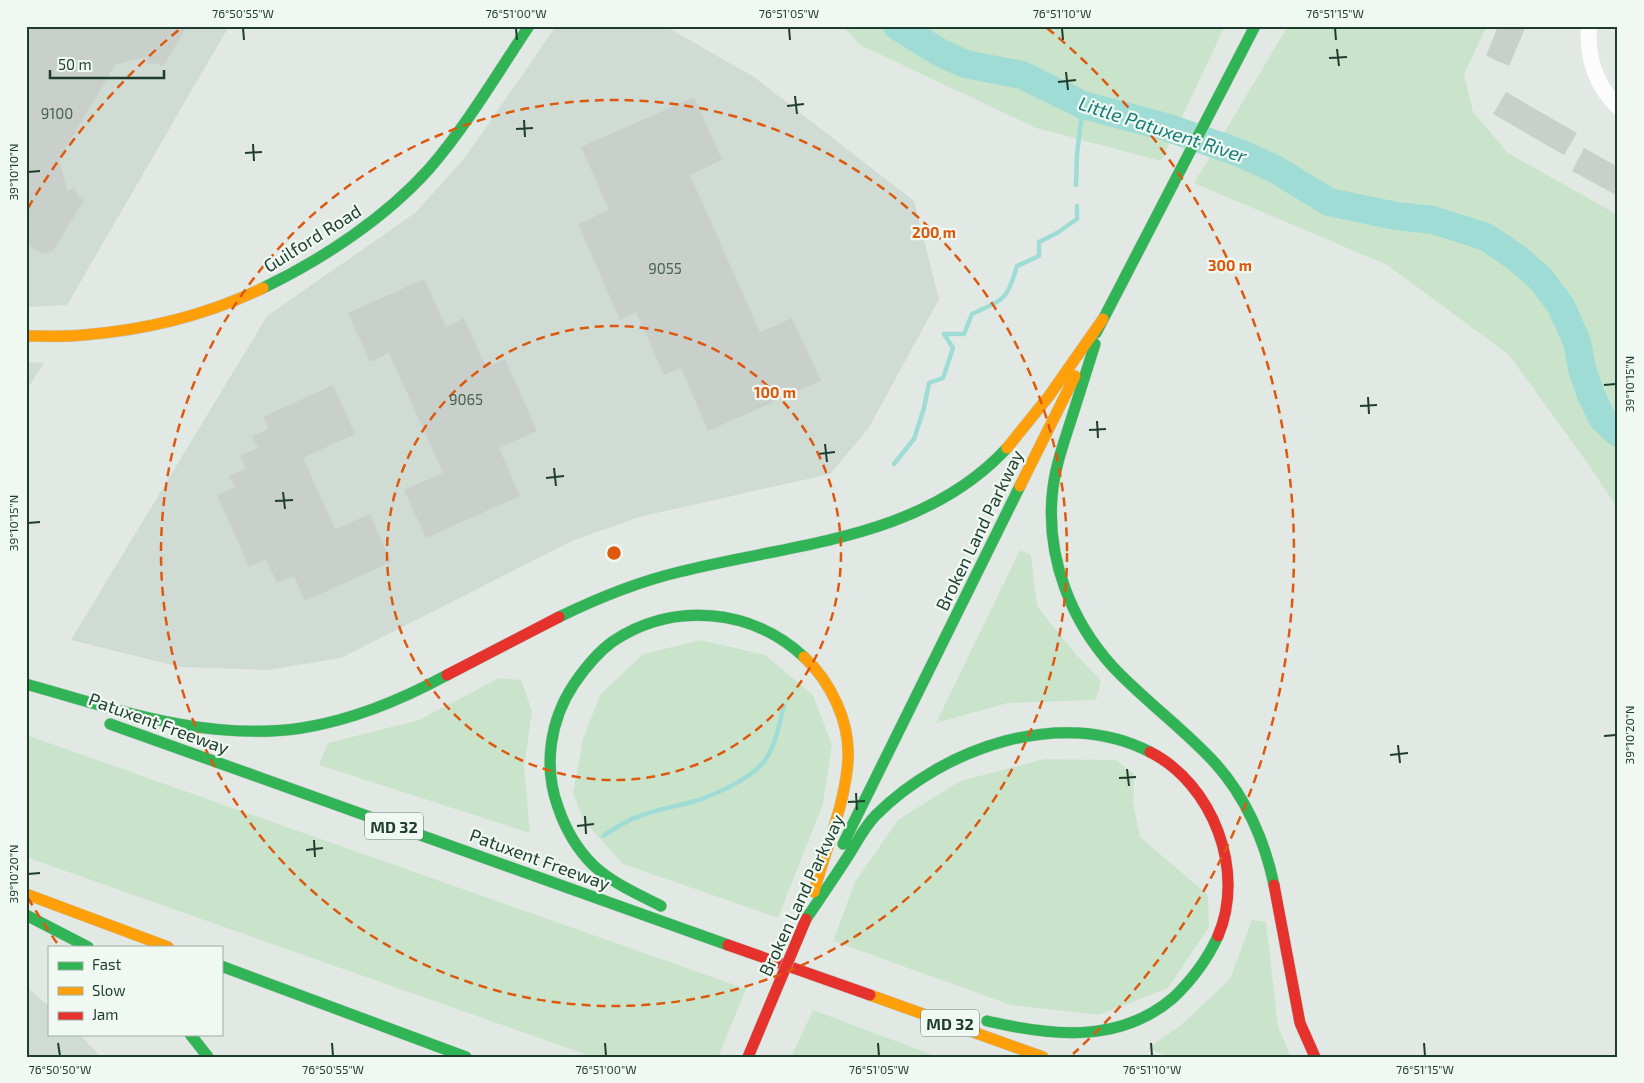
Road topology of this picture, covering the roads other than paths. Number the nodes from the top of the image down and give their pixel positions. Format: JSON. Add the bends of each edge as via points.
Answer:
{"nodes":[{"id":1,"x":529,"y":26,"type":"edge"},
{"id":2,"x":1589,"y":26,"type":"edge"},
{"id":3,"x":1254,"y":27,"type":"edge"},
{"id":4,"x":1618,"y":107,"type":"edge"},
{"id":5,"x":1103,"y":319,"type":"junction"},
{"id":6,"x":26,"y":336,"type":"edge"},
{"id":7,"x":26,"y":684,"type":"edge"},
{"id":8,"x":26,"y":695,"type":"edge"},
{"id":9,"x":44,"y":701,"type":"dead end"},
{"id":10,"x":99,"y":721,"type":"dead end"},
{"id":11,"x":26,"y":894,"type":"edge"},
{"id":12,"x":26,"y":915,"type":"edge"},
{"id":13,"x":806,"y":919,"type":"junction"},
{"id":14,"x":86,"y":946,"type":"edge"},
{"id":15,"x":165,"y":946,"type":"edge"},
{"id":16,"x":761,"y":957,"type":"junction"},
{"id":17,"x":222,"y":966,"type":"edge"},
{"id":18,"x":856,"y":990,"type":"junction"},
{"id":19,"x":952,"y":1013,"type":"dead end"},
{"id":20,"x":972,"y":1017,"type":"dead end"},
{"id":21,"x":192,"y":1036,"type":"edge"},
{"id":22,"x":208,"y":1057,"type":"edge"},
{"id":23,"x":466,"y":1057,"type":"edge"},
{"id":24,"x":748,"y":1057,"type":"edge"},
{"id":25,"x":1043,"y":1057,"type":"edge"},
{"id":26,"x":1314,"y":1057,"type":"edge"}],
"edges":[{"from":1,"to":6,"type":"main road","name":"Guilford Road","via":[[463,126],[425,173],[378,218],[314,262],[240,300],[170,322],[102,334]]},
{"from":2,"to":4,"type":"street","via":[[1591,62],[1599,83]]},
{"from":3,"to":5,"type":"main road","name":"Broken Land Parkway"},
{"from":5,"to":7,"type":"main road","via":[[1024,429],[987,467],[952,493],[915,513],[847,536],[635,585],[544,624],[416,690],[343,718],[302,728],[217,730],[172,724]]},
{"from":5,"to":13,"type":"main road","name":"Broken Land Parkway"},
{"from":5,"to":26,"type":"main road","via":[[1057,463],[1052,498],[1052,536],[1059,573],[1072,607],[1091,640],[1113,667],[1215,763],[1234,787],[1251,818],[1264,846],[1274,882],[1300,1023]]},
{"from":8,"to":9,"type":"main road"},
{"from":10,"to":16,"type":"main road","name":"Patuxent Freeway","number":"MD 32"},
{"from":11,"to":15,"type":"main road"},
{"from":12,"to":14,"type":"main road"},
{"from":13,"to":16,"type":"main road","via":[[844,786],[848,756],[838,707],[826,683],[807,658],[788,642],[764,627],[733,617],[678,614],[629,630],[609,643],[572,684],[556,722],[550,778],[563,823],[576,844],[610,879]]},
{"from":13,"to":20,"type":"main road","via":[[873,819],[894,798],[946,763],[977,749],[1041,734],[1103,734],[1156,754],[1176,769],[1194,788],[1220,834],[1228,883],[1228,901],[1216,941],[1192,979],[1175,998],[1155,1011],[1107,1031],[1081,1034],[1028,1030]]},
{"from":13,"to":24,"type":"main road","name":"Broken Land Parkway","bridge":true},
{"from":16,"to":18,"type":"main road","name":"Patuxent Freeway","number":"MD 32"},
{"from":17,"to":23,"type":"main road"},
{"from":18,"to":19,"type":"main road"},
{"from":18,"to":25,"type":"main road","name":"Patuxent Freeway","number":"MD 32"},
{"from":21,"to":22,"type":"main road"}]}
